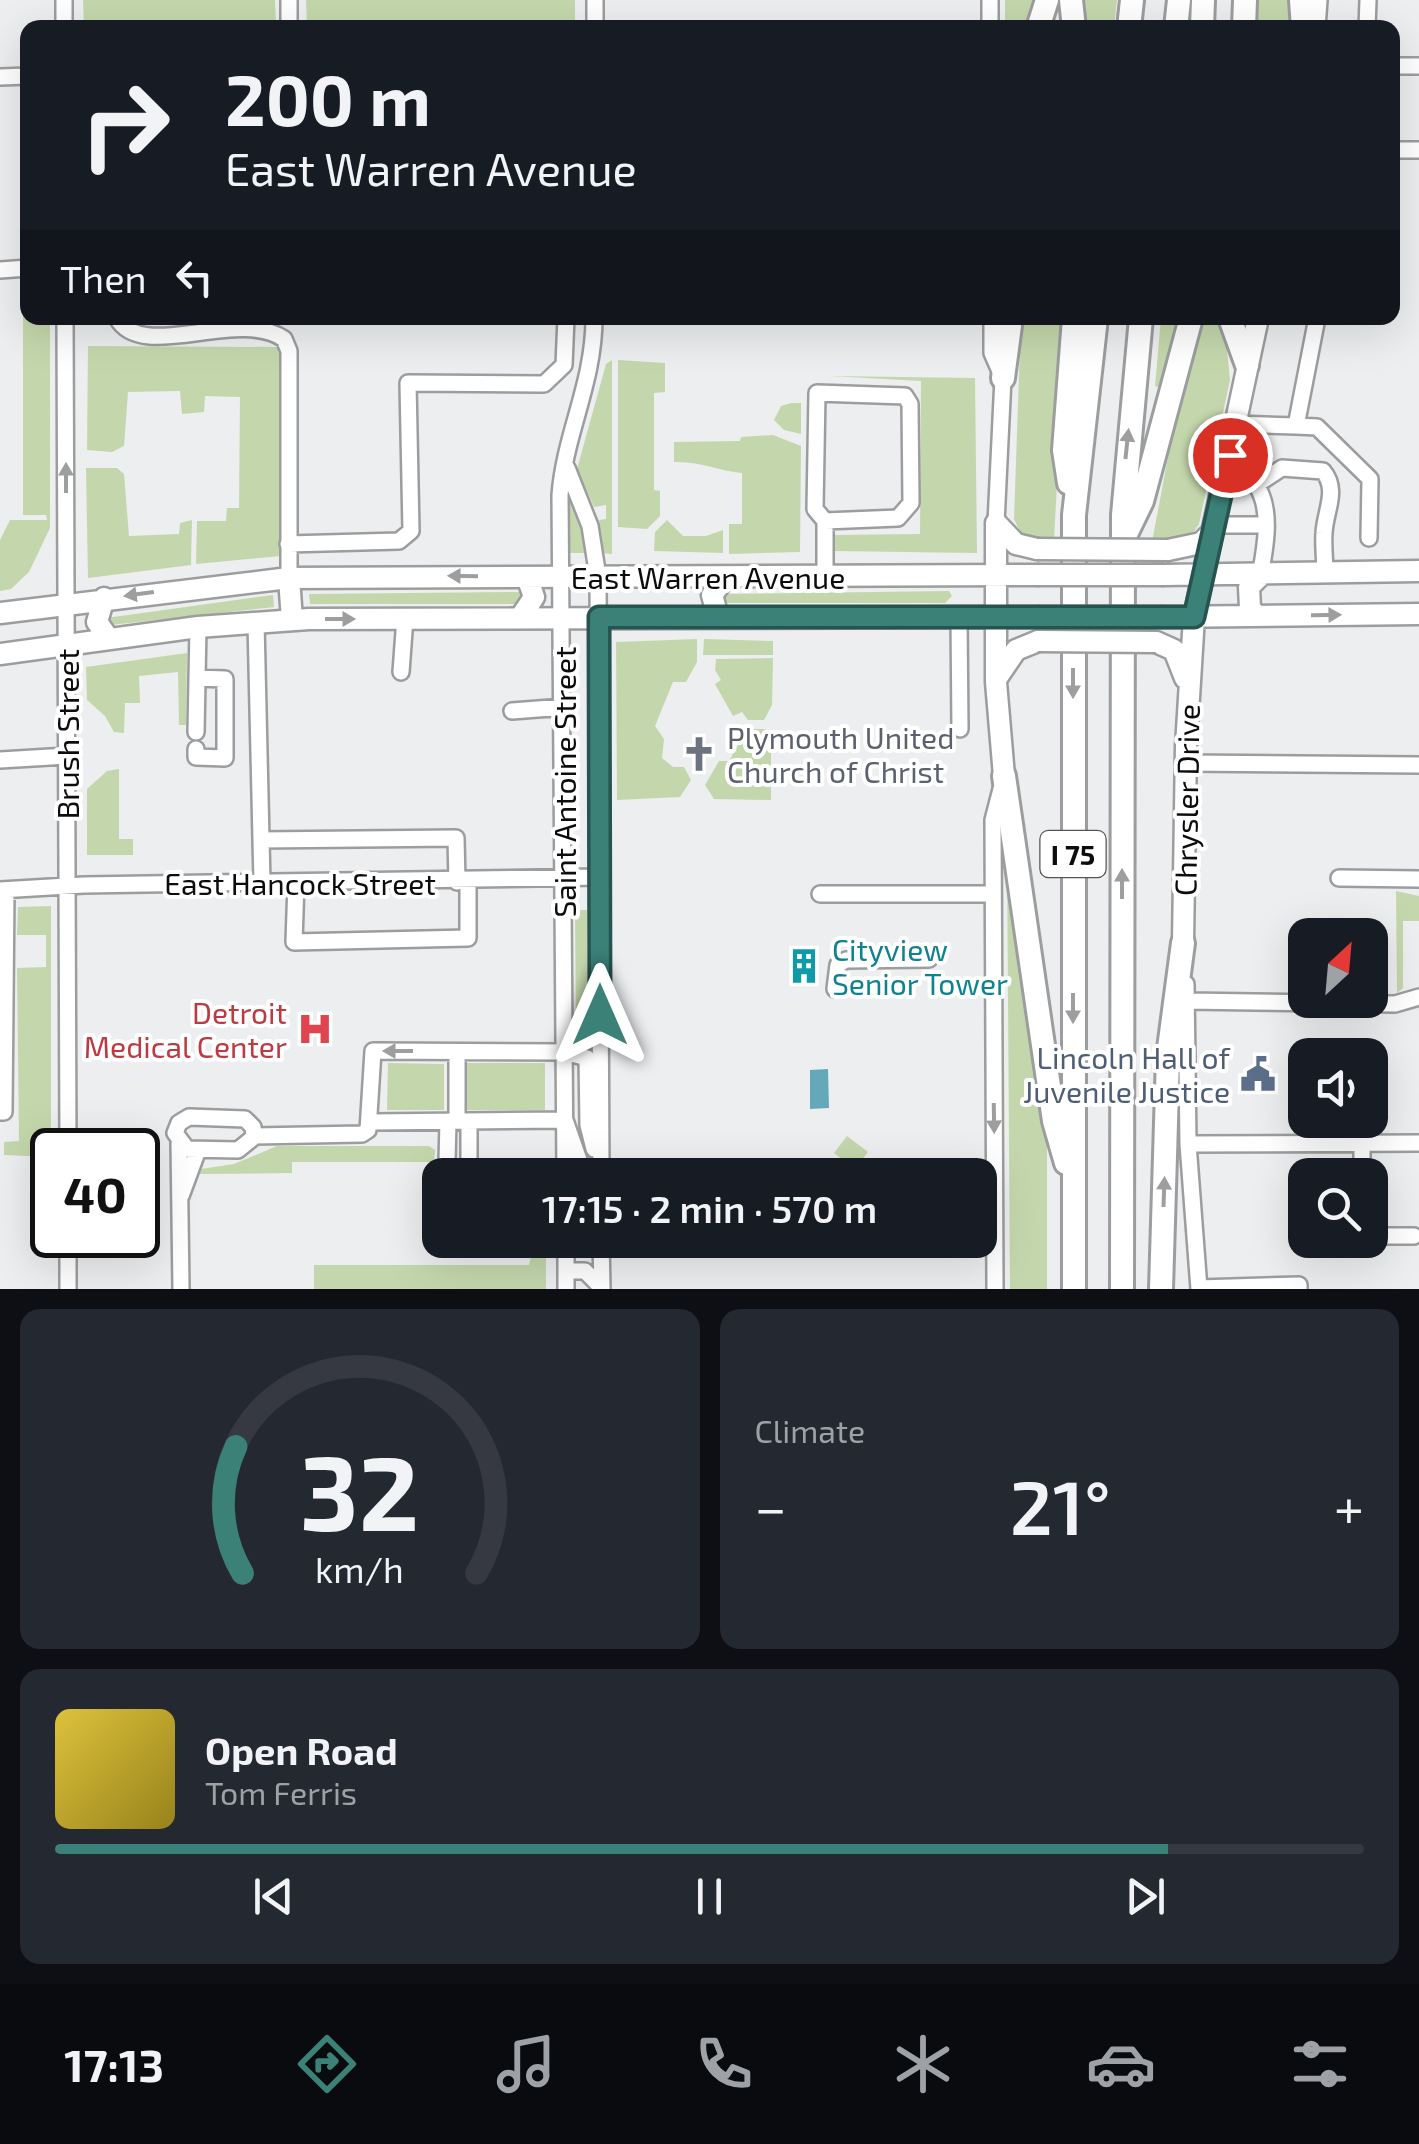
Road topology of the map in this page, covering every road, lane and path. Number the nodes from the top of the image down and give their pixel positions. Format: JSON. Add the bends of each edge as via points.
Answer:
{"nodes":[{"id":1,"x":65,"y":325,"type":"edge"},
{"id":2,"x":123,"y":325,"type":"edge"},
{"id":3,"x":566,"y":325,"type":"edge"},
{"id":4,"x":594,"y":325,"type":"edge"},
{"id":5,"x":992,"y":325,"type":"edge"},
{"id":6,"x":1010,"y":325,"type":"edge"},
{"id":7,"x":1073,"y":325,"type":"edge"},
{"id":8,"x":1095,"y":325,"type":"edge"},
{"id":9,"x":1141,"y":325,"type":"edge"},
{"id":10,"x":1189,"y":325,"type":"edge"},
{"id":11,"x":1232,"y":325,"type":"edge"},
{"id":12,"x":1256,"y":325,"type":"edge"},
{"id":13,"x":1315,"y":325,"type":"edge"},
{"id":14,"x":1247,"y":366,"type":"junction"},
{"id":15,"x":1003,"y":378,"type":"junction"},
{"id":16,"x":1236,"y":424,"type":"junction"},
{"id":17,"x":1296,"y":426,"type":"junction"},
{"id":18,"x":568,"y":449,"type":"junction"},
{"id":19,"x":1224,"y":479,"type":"junction"},
{"id":20,"x":1256,"y":485,"type":"junction"},
{"id":21,"x":1074,"y":515,"type":"junction"},
{"id":22,"x":825,"y":521,"type":"junction"},
{"id":23,"x":996,"y":523,"type":"junction"},
{"id":24,"x":1265,"y":525,"type":"junction"},
{"id":25,"x":1212,"y":529,"type":"junction"},
{"id":26,"x":1369,"y":538,"type":"dead end"},
{"id":27,"x":1123,"y":541,"type":"junction"},
{"id":28,"x":288,"y":544,"type":"junction"},
{"id":29,"x":1419,"y":572,"type":"edge"},
{"id":30,"x":1325,"y":574,"type":"junction"},
{"id":31,"x":1201,"y":575,"type":"junction"},
{"id":32,"x":824,"y":576,"type":"junction"},
{"id":33,"x":956,"y":576,"type":"junction"},
{"id":34,"x":996,"y":576,"type":"junction"},
{"id":35,"x":1260,"y":576,"type":"junction"},
{"id":36,"x":526,"y":577,"type":"junction"},
{"id":37,"x":561,"y":577,"type":"junction"},
{"id":38,"x":598,"y":577,"type":"junction"},
{"id":39,"x":289,"y":578,"type":"junction"},
{"id":40,"x":725,"y":578,"type":"junction"},
{"id":41,"x":104,"y":598,"type":"junction"},
{"id":42,"x":66,"y":604,"type":"junction"},
{"id":43,"x":0,"y":612,"type":"edge"},
{"id":44,"x":1419,"y":614,"type":"edge"},
{"id":45,"x":1258,"y":616,"type":"junction"},
{"id":46,"x":599,"y":617,"type":"junction"},
{"id":47,"x":718,"y":617,"type":"junction"},
{"id":48,"x":956,"y":617,"type":"junction"},
{"id":49,"x":996,"y":617,"type":"junction"},
{"id":50,"x":1194,"y":617,"type":"junction"},
{"id":51,"x":405,"y":618,"type":"junction"},
{"id":52,"x":520,"y":618,"type":"junction"},
{"id":53,"x":564,"y":618,"type":"junction"},
{"id":54,"x":292,"y":620,"type":"junction"},
{"id":55,"x":256,"y":623,"type":"junction"},
{"id":56,"x":198,"y":627,"type":"junction"},
{"id":57,"x":109,"y":639,"type":"junction"},
{"id":58,"x":66,"y":645,"type":"junction"},
{"id":59,"x":0,"y":654,"type":"edge"},
{"id":60,"x":401,"y":672,"type":"dead end"},
{"id":61,"x":197,"y":678,"type":"junction"},
{"id":62,"x":996,"y":682,"type":"junction"},
{"id":63,"x":1188,"y":689,"type":"junction"},
{"id":64,"x":564,"y":707,"type":"junction"},
{"id":65,"x":512,"y":711,"type":"dead end"},
{"id":66,"x":960,"y":729,"type":"dead end"},
{"id":67,"x":67,"y":756,"type":"junction"},
{"id":68,"x":0,"y":760,"type":"edge"},
{"id":69,"x":1186,"y":763,"type":"junction"},
{"id":70,"x":1419,"y":765,"type":"edge"},
{"id":71,"x":1004,"y":776,"type":"junction"},
{"id":72,"x":261,"y":840,"type":"junction"},
{"id":73,"x":600,"y":877,"type":"junction"},
{"id":74,"x":564,"y":878,"type":"junction"},
{"id":75,"x":1339,"y":878,"type":"dead end"},
{"id":76,"x":1417,"y":881,"type":"edge"},
{"id":77,"x":463,"y":882,"type":"junction"},
{"id":78,"x":262,"y":883,"type":"junction"},
{"id":79,"x":296,"y":883,"type":"junction"},
{"id":80,"x":68,"y":886,"type":"junction"},
{"id":81,"x":3,"y":890,"type":"edge"},
{"id":82,"x":820,"y":894,"type":"dead end"},
{"id":83,"x":994,"y":894,"type":"junction"},
{"id":84,"x":1183,"y":943,"type":"junction"},
{"id":85,"x":929,"y":958,"type":"dead end"},
{"id":86,"x":835,"y":989,"type":"dead end"},
{"id":87,"x":1419,"y":998,"type":"edge"},
{"id":88,"x":1187,"y":1001,"type":"junction"},
{"id":89,"x":457,"y":1052,"type":"junction"},
{"id":90,"x":565,"y":1052,"type":"junction"},
{"id":91,"x":0,"y":1112,"type":"edge"},
{"id":92,"x":566,"y":1120,"type":"junction"},
{"id":93,"x":458,"y":1121,"type":"junction"},
{"id":94,"x":372,"y":1122,"type":"junction"},
{"id":95,"x":68,"y":1128,"type":"edge"},
{"id":96,"x":254,"y":1136,"type":"junction"},
{"id":97,"x":178,"y":1143,"type":"junction"},
{"id":98,"x":1362,"y":1143,"type":"junction"},
{"id":99,"x":1188,"y":1144,"type":"junction"},
{"id":100,"x":1419,"y":1144,"type":"edge"},
{"id":101,"x":198,"y":1150,"type":"junction"},
{"id":102,"x":448,"y":1158,"type":"edge"},
{"id":103,"x":468,"y":1158,"type":"edge"},
{"id":104,"x":566,"y":1158,"type":"edge"},
{"id":105,"x":575,"y":1158,"type":"edge"},
{"id":106,"x":597,"y":1158,"type":"edge"},
{"id":107,"x":601,"y":1158,"type":"edge"},
{"id":108,"x":1362,"y":1158,"type":"edge"},
{"id":109,"x":1074,"y":1192,"type":"junction"},
{"id":110,"x":181,"y":1196,"type":"junction"},
{"id":111,"x":1388,"y":1236,"type":"edge"},
{"id":112,"x":1414,"y":1236,"type":"dead end"},
{"id":113,"x":68,"y":1258,"type":"edge"},
{"id":114,"x":566,"y":1258,"type":"edge"},
{"id":115,"x":601,"y":1258,"type":"edge"},
{"id":116,"x":566,"y":1272,"type":"junction"},
{"id":117,"x":68,"y":1289,"type":"edge"},
{"id":118,"x":181,"y":1289,"type":"edge"},
{"id":119,"x":566,"y":1289,"type":"edge"},
{"id":120,"x":602,"y":1289,"type":"edge"},
{"id":121,"x":995,"y":1289,"type":"edge"},
{"id":122,"x":1074,"y":1289,"type":"edge"},
{"id":123,"x":1122,"y":1289,"type":"edge"},
{"id":124,"x":1161,"y":1289,"type":"edge"},
{"id":125,"x":1198,"y":1289,"type":"edge"},
{"id":126,"x":1299,"y":1289,"type":"edge"}],
"edges":[{"from":42,"to":1,"type":"street","name":"Brush Street","one_way":true},
{"from":2,"to":28,"type":"street","via":[[148,337],[257,328],[284,339]]},
{"from":3,"to":28,"type":"street","via":[[564,365],[544,384],[408,384],[411,530],[400,541]]},
{"from":4,"to":18,"type":"street","name":"Saint Antoine Street","via":[[591,372]]},
{"from":5,"to":15,"type":"street","via":[[992,354]]},
{"from":6,"to":15,"type":"highway"},
{"from":7,"to":21,"type":"highway","via":[[1064,450]]},
{"from":8,"to":21,"type":"highway","number":"I 75"},
{"from":27,"to":9,"type":"highway","number":"I 75","one_way":true},
{"from":10,"to":27,"type":"highway","via":[[1142,501]]},
{"from":11,"to":14,"type":"highway"},
{"from":12,"to":14,"type":"main road","name":"Chrysler Drive"},
{"from":13,"to":17,"type":"street"},
{"from":14,"to":16,"type":"main road","name":"Chrysler Drive"},
{"from":15,"to":23,"type":"street"},
{"from":16,"to":17,"type":"street"},
{"from":16,"to":19,"type":"main road","name":"Chrysler Drive"},
{"from":17,"to":26,"type":"street","via":[[1317,427],[1370,479]]},
{"from":18,"to":37,"type":"street","name":"Saint Antoine Street","via":[[560,495]]},
{"from":18,"to":38,"type":"street","name":"Saint Antoine Street","via":[[568,476],[590,526]]},
{"from":19,"to":20,"type":"street"},
{"from":19,"to":25,"type":"main road","name":"Chrysler Drive"},
{"from":20,"to":24,"type":"street"},
{"from":20,"to":30,"type":"street","via":[[1282,468],[1328,477]]},
{"from":21,"to":109,"type":"highway","number":"I 75","one_way":true},
{"from":22,"to":22,"type":"street","via":[[898,518],[906,512],[910,404],[904,396],[818,393],[815,509]]},
{"from":22,"to":32,"type":"street"},
{"from":23,"to":25,"type":"main road","bridge":true,"via":[[1016,544],[1038,549],[1168,550],[1201,543]]},
{"from":23,"to":34,"type":"main road"},
{"from":24,"to":25,"type":"street"},
{"from":24,"to":35,"type":"street"},
{"from":25,"to":31,"type":"main road","name":"Chrysler Drive"},
{"from":123,"to":27,"type":"highway","number":"I 75","one_way":true},
{"from":28,"to":39,"type":"street"},
{"from":29,"to":30,"type":"main road","name":"East Warren Avenue"},
{"from":30,"to":35,"type":"main road","name":"East Warren Avenue"},
{"from":31,"to":34,"type":"main road","name":"East Warren Avenue","bridge":true},
{"from":31,"to":35,"type":"main road","name":"East Warren Avenue"},
{"from":31,"to":50,"type":"main road","name":"Chrysler Drive"},
{"from":32,"to":33,"type":"main road","name":"East Warren Avenue"},
{"from":32,"to":40,"type":"main road","name":"East Warren Avenue"},
{"from":33,"to":34,"type":"main road","name":"East Warren Avenue"},
{"from":33,"to":48,"type":"main road","via":[[962,597]]},
{"from":34,"to":49,"type":"main road"},
{"from":35,"to":45,"type":"main road","via":[[1248,598]]},
{"from":36,"to":37,"type":"main road","name":"East Warren Avenue"},
{"from":36,"to":39,"type":"main road","name":"East Warren Avenue","one_way":true},
{"from":36,"to":52,"type":"main road","via":[[534,597]]},
{"from":37,"to":38,"type":"main road","name":"East Warren Avenue"},
{"from":37,"to":53,"type":"street","name":"Saint Antoine Street"},
{"from":38,"to":40,"type":"main road","name":"East Warren Avenue"},
{"from":38,"to":46,"type":"street","name":"Saint Antoine Street"},
{"from":39,"to":41,"type":"main road","name":"East Warren Avenue","one_way":true},
{"from":39,"to":54,"type":"main road"},
{"from":40,"to":47,"type":"main road","via":[[712,596]]},
{"from":41,"to":42,"type":"main road","name":"East Warren Avenue"},
{"from":41,"to":57,"type":"main road","via":[[97,622]]},
{"from":42,"to":43,"type":"main road","name":"East Warren Avenue"},
{"from":42,"to":58,"type":"street","name":"Brush Street"},
{"from":45,"to":44,"type":"main road","name":"East Warren Avenue","one_way":true},
{"from":45,"to":50,"type":"main road","name":"East Warren Avenue"},
{"from":46,"to":47,"type":"main road","name":"East Warren Avenue"},
{"from":46,"to":53,"type":"main road","name":"East Warren Avenue"},
{"from":46,"to":73,"type":"street","name":"Saint Antoine Street"},
{"from":47,"to":48,"type":"main road","name":"East Warren Avenue"},
{"from":48,"to":49,"type":"main road","name":"East Warren Avenue"},
{"from":48,"to":66,"type":"street"},
{"from":49,"to":50,"type":"main road","name":"East Warren Avenue","bridge":true},
{"from":49,"to":62,"type":"main road"},
{"from":50,"to":63,"type":"main road","name":"Chrysler Drive"},
{"from":51,"to":52,"type":"main road","name":"East Warren Avenue"},
{"from":54,"to":51,"type":"main road","name":"East Warren Avenue","one_way":true},
{"from":51,"to":60,"type":"street"},
{"from":52,"to":53,"type":"main road","name":"East Warren Avenue"},
{"from":53,"to":64,"type":"street","name":"Saint Antoine Street"},
{"from":54,"to":55,"type":"main road","name":"East Warren Avenue"},
{"from":55,"to":56,"type":"main road","name":"East Warren Avenue"},
{"from":55,"to":72,"type":"street"},
{"from":56,"to":57,"type":"main road","name":"East Warren Avenue"},
{"from":56,"to":61,"type":"street"},
{"from":57,"to":58,"type":"main road","name":"East Warren Avenue"},
{"from":58,"to":59,"type":"main road","name":"East Warren Avenue"},
{"from":58,"to":67,"type":"street","name":"Brush Street"},
{"from":61,"to":61,"type":"street","via":[[196,757],[224,758],[224,679]]},
{"from":62,"to":63,"type":"main road","bridge":true,"via":[[1010,657],[1038,641],[1156,642],[1174,650]]},
{"from":62,"to":71,"type":"main road"},
{"from":63,"to":69,"type":"main road","name":"Chrysler Drive"},
{"from":64,"to":65,"type":"street"},
{"from":64,"to":74,"type":"street","name":"Saint Antoine Street"},
{"from":67,"to":68,"type":"street"},
{"from":67,"to":80,"type":"street","name":"Brush Street"},
{"from":69,"to":70,"type":"street"},
{"from":69,"to":84,"type":"main road","name":"Chrysler Drive"},
{"from":71,"to":83,"type":"street","via":[[993,820]]},
{"from":71,"to":109,"type":"highway","via":[[1054,1121]]},
{"from":72,"to":77,"type":"street","via":[[456,838]]},
{"from":72,"to":78,"type":"street"},
{"from":73,"to":74,"type":"street","name":"East Hancock Street"},
{"from":73,"to":107,"type":"street","name":"Saint Antoine Street"},
{"from":74,"to":77,"type":"street","name":"East Hancock Street"},
{"from":74,"to":90,"type":"street","name":"Saint Antoine Street"},
{"from":75,"to":76,"type":"street"},
{"from":77,"to":79,"type":"street","name":"East Hancock Street"},
{"from":77,"to":79,"type":"street","via":[[468,938],[294,942]]},
{"from":78,"to":79,"type":"street","name":"East Hancock Street"},
{"from":78,"to":80,"type":"street","name":"East Hancock Street"},
{"from":80,"to":81,"type":"street","name":"East Hancock Street"},
{"from":80,"to":95,"type":"street","name":"Brush Street"},
{"from":81,"to":91,"type":"street"},
{"from":82,"to":83,"type":"street"},
{"from":83,"to":121,"type":"street","one_way":true},
{"from":84,"to":88,"type":"street","name":"Chrysler Drive"},
{"from":124,"to":84,"type":"highway","one_way":true,"via":[[1168,1056]]},
{"from":85,"to":86,"type":"street","via":[[846,960],[838,965]]},
{"from":87,"to":88,"type":"street","via":[[1395,1004]]},
{"from":88,"to":99,"type":"street","name":"Chrysler Drive"},
{"from":89,"to":90,"type":"street"},
{"from":89,"to":93,"type":"street"},
{"from":89,"to":94,"type":"street","one_way":true,"via":[[373,1051]]},
{"from":90,"to":92,"type":"street","name":"Saint Antoine Street"},
{"from":90,"to":106,"type":"street","via":[[586,1058],[588,1125]]},
{"from":92,"to":93,"type":"street"},
{"from":92,"to":104,"type":"street","name":"Saint Antoine Street"},
{"from":92,"to":105,"type":"street"},
{"from":93,"to":94,"type":"street"},
{"from":93,"to":102,"type":"street"},
{"from":93,"to":103,"type":"street"},
{"from":94,"to":96,"type":"street","via":[[362,1134]]},
{"from":96,"to":97,"type":"street","via":[[250,1122],[240,1117],[188,1118],[176,1128]]},
{"from":96,"to":101,"type":"street","via":[[243,1149]]},
{"from":97,"to":101,"type":"street"},
{"from":97,"to":110,"type":"street"},
{"from":98,"to":99,"type":"street"},
{"from":98,"to":100,"type":"street"},
{"from":98,"to":108,"type":"street"},
{"from":99,"to":125,"type":"street","name":"Chrysler Drive"},
{"from":101,"to":110,"type":"street"},
{"from":109,"to":122,"type":"highway","number":"I 75"},
{"from":110,"to":118,"type":"street"},
{"from":111,"to":112,"type":"street"},
{"from":113,"to":117,"type":"street"},
{"from":114,"to":116,"type":"street"},
{"from":115,"to":120,"type":"street"},
{"from":116,"to":119,"type":"street"},
{"from":116,"to":120,"type":"street","via":[[585,1272]]},
{"from":125,"to":126,"type":"street"}]}
